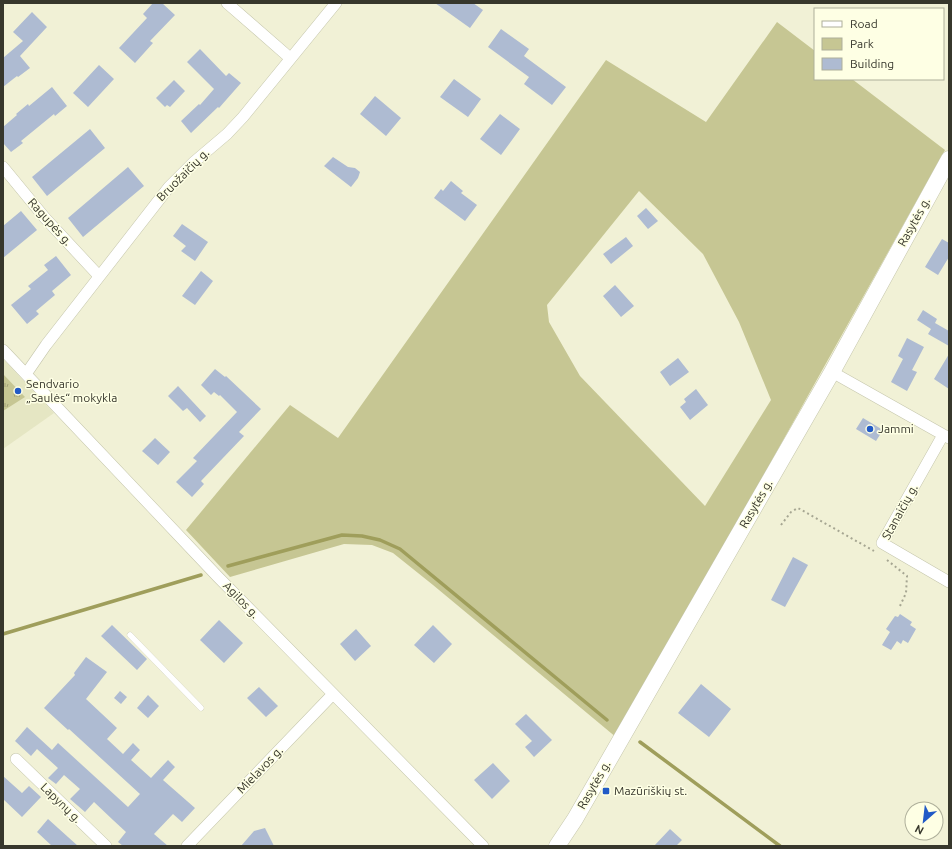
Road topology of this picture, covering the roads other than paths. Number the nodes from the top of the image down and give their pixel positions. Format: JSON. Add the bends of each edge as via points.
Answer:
{"nodes":[{"id":1,"x":227,"y":3,"type":"edge"},
{"id":2,"x":336,"y":3,"type":"edge"},
{"id":3,"x":290,"y":58,"type":"junction"},
{"id":4,"x":949,"y":159,"type":"edge"},
{"id":5,"x":3,"y":167,"type":"edge"},
{"id":6,"x":99,"y":276,"type":"junction"},
{"id":7,"x":3,"y":350,"type":"edge"},
{"id":8,"x":832,"y":372,"type":"junction"},
{"id":9,"x":26,"y":374,"type":"junction"},
{"id":10,"x":946,"y":437,"type":"edge"},
{"id":11,"x":949,"y":582,"type":"edge"},
{"id":12,"x":130,"y":634,"type":"dead end"},
{"id":13,"x":333,"y":694,"type":"junction"},
{"id":14,"x":201,"y":708,"type":"dead end"},
{"id":15,"x":16,"y":759,"type":"dead end"},
{"id":16,"x":106,"y":846,"type":"edge"},
{"id":17,"x":187,"y":846,"type":"edge"},
{"id":18,"x":483,"y":846,"type":"edge"},
{"id":19,"x":557,"y":846,"type":"edge"}],
"edges":[{"from":1,"to":3,"type":"street"},
{"from":2,"to":3,"type":"street","name":"Bruožaičių g."},
{"from":3,"to":6,"type":"street","name":"Bruožaičių g.","via":[[227,134],[168,187]]},
{"from":4,"to":8,"type":"main road","name":"Rasytės g."},
{"from":5,"to":6,"type":"street","name":"Ragupės g.","via":[[45,218]]},
{"from":6,"to":9,"type":"street","name":"Bruožaičių g."},
{"from":7,"to":9,"type":"street","name":"Agilos g."},
{"from":8,"to":10,"type":"street"},
{"from":8,"to":19,"type":"main road","name":"Rasytės g.","via":[[575,819]]},
{"from":9,"to":13,"type":"street","name":"Agilos g."},
{"from":10,"to":11,"type":"street","name":"Stanaičių g.","via":[[882,543]]},
{"from":12,"to":14,"type":"lane"},
{"from":13,"to":17,"type":"street","name":"Mielavos g."},
{"from":13,"to":18,"type":"street","name":"Agilos g."},
{"from":15,"to":16,"type":"street","name":"Lapynų g."}]}
